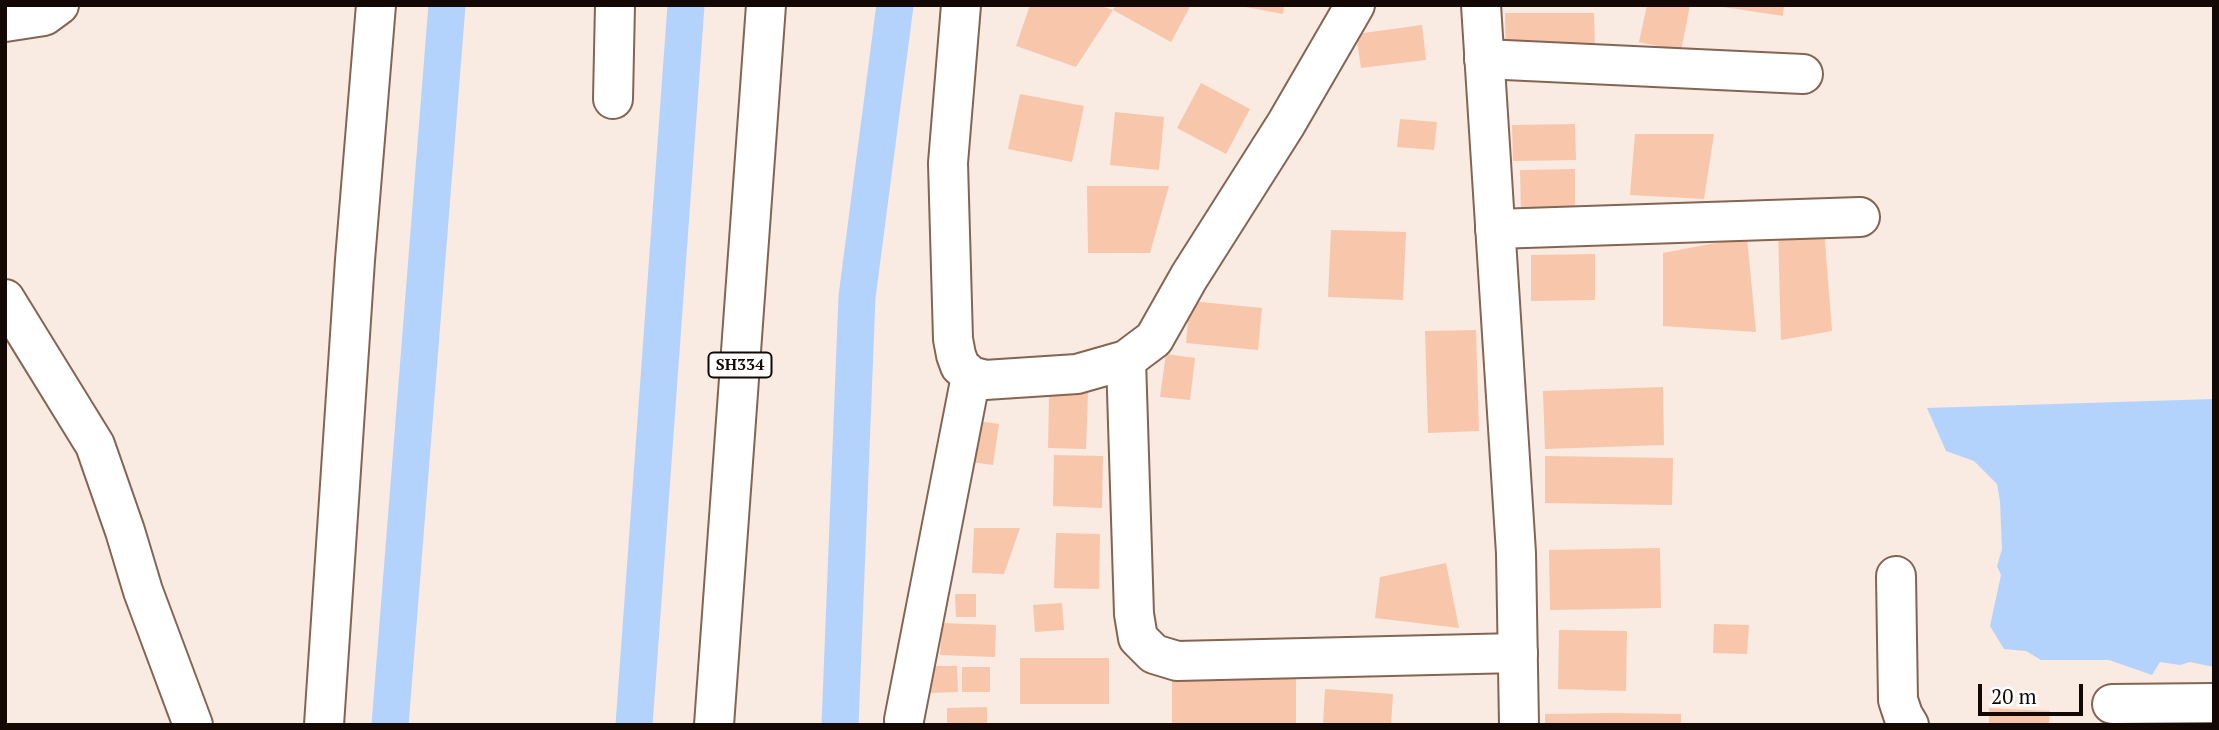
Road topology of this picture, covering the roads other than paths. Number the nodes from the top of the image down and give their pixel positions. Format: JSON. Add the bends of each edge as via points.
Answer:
{"nodes":[{"id":1,"x":59,"y":5,"type":"edge"},
{"id":2,"x":376,"y":5,"type":"edge"},
{"id":3,"x":615,"y":5,"type":"edge"},
{"id":4,"x":766,"y":5,"type":"edge"},
{"id":5,"x":961,"y":5,"type":"edge"},
{"id":6,"x":1355,"y":5,"type":"edge"},
{"id":7,"x":1481,"y":5,"type":"edge"},
{"id":8,"x":5,"y":22,"type":"edge"},
{"id":9,"x":1484,"y":59,"type":"junction"},
{"id":10,"x":1803,"y":74,"type":"dead end"},
{"id":11,"x":613,"y":99,"type":"dead end"},
{"id":12,"x":1860,"y":217,"type":"dead end"},
{"id":13,"x":1496,"y":229,"type":"junction"},
{"id":14,"x":5,"y":299,"type":"edge"},
{"id":15,"x":1126,"y":360,"type":"junction"},
{"id":16,"x":971,"y":376,"type":"junction"},
{"id":17,"x":1896,"y":576,"type":"dead end"},
{"id":18,"x":1518,"y":653,"type":"junction"},
{"id":19,"x":2214,"y":703,"type":"edge"},
{"id":20,"x":2112,"y":704,"type":"dead end"},
{"id":21,"x":904,"y":720,"type":"dead end"},
{"id":22,"x":193,"y":725,"type":"edge"},
{"id":23,"x":324,"y":725,"type":"edge"},
{"id":24,"x":714,"y":725,"type":"edge"},
{"id":25,"x":1519,"y":725,"type":"edge"},
{"id":26,"x":1909,"y":725,"type":"edge"}],
"edges":[{"from":1,"to":8,"type":"street","via":[[44,16]]},
{"from":2,"to":23,"type":"street"},
{"from":3,"to":11,"type":"street"},
{"from":4,"to":24,"type":"street","number":"SH334"},
{"from":5,"to":16,"type":"street","via":[[948,163],[953,339],[960,366]]},
{"from":6,"to":15,"type":"street","via":[[1154,339]]},
{"from":7,"to":9,"type":"street"},
{"from":9,"to":10,"type":"street"},
{"from":9,"to":13,"type":"street"},
{"from":12,"to":13,"type":"street"},
{"from":13,"to":18,"type":"street","via":[[1516,540]]},
{"from":14,"to":22,"type":"street","via":[[95,445],[142,591]]},
{"from":15,"to":16,"type":"street","via":[[1077,374],[985,380]]},
{"from":15,"to":18,"type":"street","via":[[1133,614],[1138,638],[1154,654],[1177,662]]},
{"from":16,"to":21,"type":"street"},
{"from":17,"to":26,"type":"street","via":[[1898,700]]},
{"from":18,"to":25,"type":"street"},
{"from":19,"to":20,"type":"street"}]}
